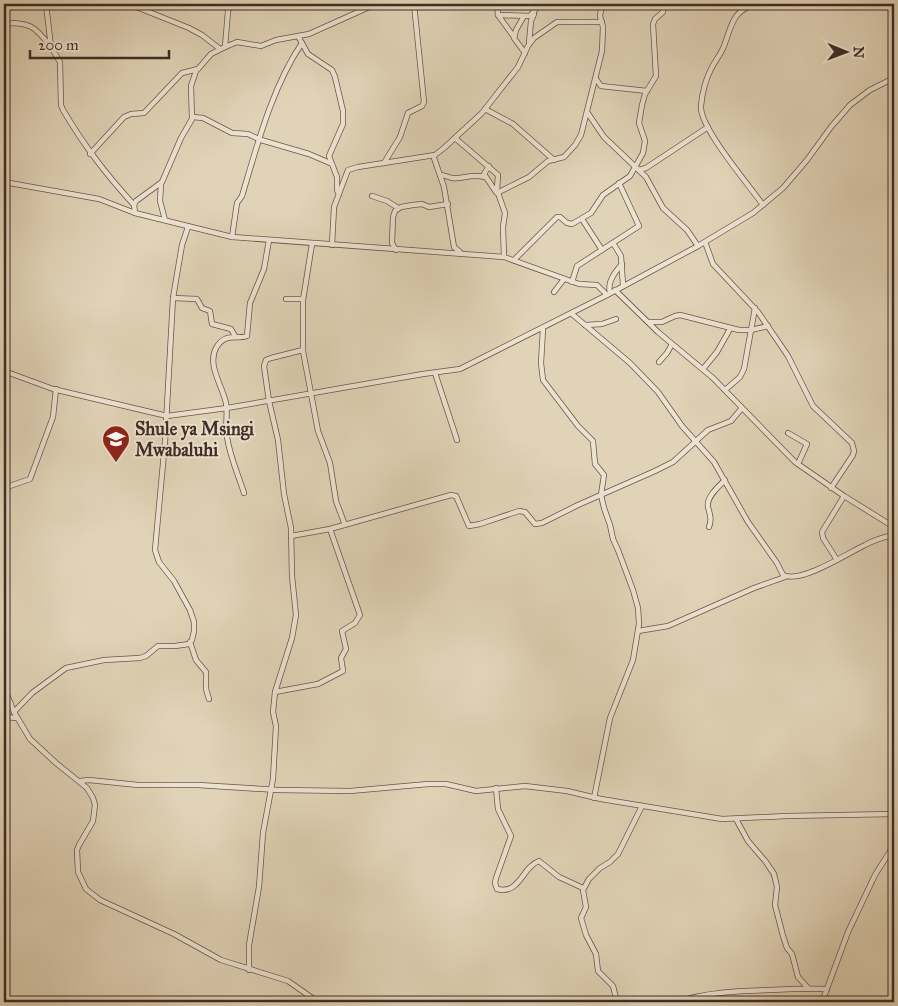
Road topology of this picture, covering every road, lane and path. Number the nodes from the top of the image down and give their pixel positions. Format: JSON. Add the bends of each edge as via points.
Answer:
{"nodes":[{"id":1,"x":46,"y":4,"type":"edge"},
{"id":2,"x":129,"y":4,"type":"edge"},
{"id":3,"x":232,"y":4,"type":"edge"},
{"id":4,"x":376,"y":4,"type":"edge"},
{"id":5,"x":414,"y":4,"type":"edge"},
{"id":6,"x":497,"y":4,"type":"edge"},
{"id":7,"x":540,"y":4,"type":"edge"},
{"id":8,"x":602,"y":4,"type":"edge"},
{"id":9,"x":664,"y":4,"type":"edge"},
{"id":10,"x":757,"y":4,"type":"edge"},
{"id":11,"x":534,"y":12,"type":"junction"},
{"id":12,"x":498,"y":15,"type":"junction"},
{"id":13,"x":524,"y":16,"type":"junction"},
{"id":14,"x":602,"y":22,"type":"junction"},
{"id":15,"x":4,"y":23,"type":"edge"},
{"id":16,"x":298,"y":36,"type":"junction"},
{"id":17,"x":514,"y":38,"type":"junction"},
{"id":18,"x":529,"y":43,"type":"junction"},
{"id":19,"x":302,"y":44,"type":"junction"},
{"id":20,"x":51,"y":47,"type":"junction"},
{"id":21,"x":222,"y":48,"type":"junction"},
{"id":22,"x":525,"y":53,"type":"junction"},
{"id":23,"x":196,"y":70,"type":"junction"},
{"id":24,"x":894,"y":78,"type":"edge"},
{"id":25,"x":596,"y":79,"type":"junction"},
{"id":26,"x":647,"y":91,"type":"junction"},
{"id":27,"x":485,"y":109,"type":"junction"},
{"id":28,"x":587,"y":112,"type":"junction"},
{"id":29,"x":193,"y":117,"type":"junction"},
{"id":30,"x":708,"y":127,"type":"junction"},
{"id":31,"x":455,"y":138,"type":"junction"},
{"id":32,"x":258,"y":139,"type":"junction"},
{"id":33,"x":90,"y":154,"type":"junction"},
{"id":34,"x":433,"y":155,"type":"junction"},
{"id":35,"x":554,"y":160,"type":"junction"},
{"id":36,"x":331,"y":163,"type":"junction"},
{"id":37,"x":384,"y":163,"type":"junction"},
{"id":38,"x":489,"y":166,"type":"junction"},
{"id":39,"x":636,"y":169,"type":"junction"},
{"id":40,"x":440,"y":175,"type":"junction"},
{"id":41,"x":485,"y":177,"type":"junction"},
{"id":42,"x":4,"y":182,"type":"edge"},
{"id":43,"x":161,"y":184,"type":"junction"},
{"id":44,"x":619,"y":184,"type":"junction"},
{"id":45,"x":339,"y":194,"type":"junction"},
{"id":46,"x":497,"y":194,"type":"junction"},
{"id":47,"x":372,"y":196,"type":"dead end"},
{"id":48,"x":448,"y":204,"type":"junction"},
{"id":49,"x":134,"y":205,"type":"junction"},
{"id":50,"x":763,"y":205,"type":"junction"},
{"id":51,"x":398,"y":208,"type":"junction"},
{"id":52,"x":135,"y":212,"type":"junction"},
{"id":53,"x":582,"y":219,"type":"junction"},
{"id":54,"x":165,"y":220,"type":"junction"},
{"id":55,"x":188,"y":227,"type":"junction"},
{"id":56,"x":232,"y":236,"type":"junction"},
{"id":57,"x":269,"y":240,"type":"junction"},
{"id":58,"x":705,"y":242,"type":"junction"},
{"id":59,"x":392,"y":243,"type":"junction"},
{"id":60,"x":613,"y":243,"type":"junction"},
{"id":61,"x":312,"y":244,"type":"junction"},
{"id":62,"x":332,"y":245,"type":"junction"},
{"id":63,"x":698,"y":246,"type":"junction"},
{"id":64,"x":454,"y":247,"type":"junction"},
{"id":65,"x":386,"y":249,"type":"junction"},
{"id":66,"x":396,"y":250,"type":"junction"},
{"id":67,"x":602,"y":250,"type":"junction"},
{"id":68,"x":449,"y":253,"type":"junction"},
{"id":69,"x":462,"y":253,"type":"junction"},
{"id":70,"x":504,"y":257,"type":"junction"},
{"id":71,"x":514,"y":260,"type":"junction"},
{"id":72,"x":622,"y":264,"type":"junction"},
{"id":73,"x":564,"y":279,"type":"junction"},
{"id":74,"x":572,"y":282,"type":"junction"},
{"id":75,"x":623,"y":285,"type":"junction"},
{"id":76,"x":616,"y":290,"type":"junction"},
{"id":77,"x":554,"y":292,"type":"dead end"},
{"id":78,"x":608,"y":294,"type":"junction"},
{"id":79,"x":173,"y":298,"type":"junction"},
{"id":80,"x":286,"y":299,"type":"dead end"},
{"id":81,"x":303,"y":299,"type":"junction"},
{"id":82,"x":755,"y":308,"type":"junction"},
{"id":83,"x":572,"y":314,"type":"junction"},
{"id":84,"x":616,"y":319,"type":"dead end"},
{"id":85,"x":648,"y":322,"type":"junction"},
{"id":86,"x":585,"y":325,"type":"junction"},
{"id":87,"x":768,"y":326,"type":"junction"},
{"id":88,"x":543,"y":329,"type":"junction"},
{"id":89,"x":730,"y":329,"type":"junction"},
{"id":90,"x":751,"y":330,"type":"junction"},
{"id":91,"x":235,"y":336,"type":"junction"},
{"id":92,"x":672,"y":344,"type":"junction"},
{"id":93,"x":303,"y":350,"type":"junction"},
{"id":94,"x":659,"y":362,"type":"dead end"},
{"id":95,"x":703,"y":370,"type":"junction"},
{"id":96,"x":4,"y":371,"type":"edge"},
{"id":97,"x":436,"y":373,"type":"junction"},
{"id":98,"x":56,"y":389,"type":"junction"},
{"id":99,"x":725,"y":390,"type":"junction"},
{"id":100,"x":312,"y":394,"type":"junction"},
{"id":101,"x":269,"y":401,"type":"junction"},
{"id":102,"x":227,"y":408,"type":"junction"},
{"id":103,"x":742,"y":408,"type":"junction"},
{"id":104,"x":167,"y":416,"type":"junction"},
{"id":105,"x":788,"y":434,"type":"dead end"},
{"id":106,"x":456,"y":440,"type":"dead end"},
{"id":107,"x":695,"y":441,"type":"junction"},
{"id":108,"x":798,"y":464,"type":"junction"},
{"id":109,"x":725,"y":480,"type":"junction"},
{"id":110,"x":4,"y":488,"type":"edge"},
{"id":111,"x":832,"y":488,"type":"junction"},
{"id":112,"x":244,"y":493,"type":"dead end"},
{"id":113,"x":601,"y":495,"type":"junction"},
{"id":114,"x":844,"y":496,"type":"junction"},
{"id":115,"x":345,"y":525,"type":"junction"},
{"id":116,"x":709,"y":527,"type":"dead end"},
{"id":117,"x":894,"y":527,"type":"edge"},
{"id":118,"x":330,"y":529,"type":"junction"},
{"id":119,"x":894,"y":535,"type":"edge"},
{"id":120,"x":291,"y":536,"type":"junction"},
{"id":121,"x":837,"y":560,"type":"junction"},
{"id":122,"x":785,"y":577,"type":"junction"},
{"id":123,"x":638,"y":631,"type":"junction"},
{"id":124,"x":190,"y":642,"type":"junction"},
{"id":125,"x":4,"y":687,"type":"edge"},
{"id":126,"x":275,"y":692,"type":"junction"},
{"id":127,"x":209,"y":699,"type":"dead end"},
{"id":128,"x":14,"y":712,"type":"junction"},
{"id":129,"x":4,"y":717,"type":"edge"},
{"id":130,"x":17,"y":718,"type":"junction"},
{"id":131,"x":80,"y":781,"type":"junction"},
{"id":132,"x":496,"y":788,"type":"junction"},
{"id":133,"x":272,"y":790,"type":"junction"},
{"id":134,"x":594,"y":798,"type":"junction"},
{"id":135,"x":642,"y":806,"type":"junction"},
{"id":136,"x":894,"y":814,"type":"edge"},
{"id":137,"x":736,"y":819,"type":"junction"},
{"id":138,"x":894,"y":845,"type":"edge"},
{"id":139,"x":583,"y":888,"type":"junction"},
{"id":140,"x":249,"y":970,"type":"junction"},
{"id":141,"x":808,"y":988,"type":"junction"},
{"id":142,"x":827,"y":989,"type":"junction"},
{"id":143,"x":318,"y":1002,"type":"edge"},
{"id":144,"x":617,"y":1002,"type":"edge"},
{"id":145,"x":677,"y":1002,"type":"edge"},
{"id":146,"x":822,"y":1002,"type":"edge"}],
"edges":[{"from":1,"to":20,"type":"street"},
{"from":2,"to":21,"type":"street","via":[[185,26]]},
{"from":3,"to":21,"type":"street"},
{"from":4,"to":16,"type":"street"},
{"from":5,"to":37,"type":"street","via":[[424,102],[408,113],[400,137]]},
{"from":6,"to":12,"type":"street"},
{"from":7,"to":11,"type":"street"},
{"from":8,"to":14,"type":"street"},
{"from":9,"to":26,"type":"street","via":[[663,12],[654,24],[656,76]]},
{"from":10,"to":30,"type":"street","via":[[734,18],[723,50],[712,68],[701,107]]},
{"from":11,"to":13,"type":"street"},
{"from":11,"to":18,"type":"street"},
{"from":12,"to":13,"type":"street"},
{"from":12,"to":17,"type":"street"},
{"from":13,"to":17,"type":"street"},
{"from":14,"to":18,"type":"street","via":[[557,22]]},
{"from":14,"to":25,"type":"street","via":[[604,35]]},
{"from":15,"to":20,"type":"street","via":[[31,25]]},
{"from":16,"to":19,"type":"street"},
{"from":16,"to":21,"type":"street","via":[[261,46],[237,42]]},
{"from":17,"to":22,"type":"street"},
{"from":18,"to":22,"type":"street"},
{"from":19,"to":32,"type":"street","via":[[285,73]]},
{"from":19,"to":36,"type":"street","via":[[309,56],[332,70],[336,77],[343,118],[342,128],[330,152]]},
{"from":20,"to":33,"type":"street","via":[[59,60],[62,107]]},
{"from":21,"to":23,"type":"street","via":[[211,54]]},
{"from":22,"to":27,"type":"street"},
{"from":23,"to":29,"type":"street","via":[[191,86]]},
{"from":23,"to":33,"type":"street","via":[[182,73],[144,113],[124,117]]},
{"from":24,"to":50,"type":"street","via":[[850,105],[789,181]]},
{"from":25,"to":26,"type":"street","via":[[601,86]]},
{"from":25,"to":28,"type":"street"},
{"from":26,"to":39,"type":"street","via":[[640,123],[645,145]]},
{"from":27,"to":31,"type":"street"},
{"from":27,"to":35,"type":"street","via":[[513,124]]},
{"from":28,"to":35,"type":"street","via":[[575,144],[564,157]]},
{"from":28,"to":39,"type":"street","via":[[600,133]]},
{"from":29,"to":32,"type":"street","via":[[203,118],[232,133],[248,134]]},
{"from":29,"to":43,"type":"street"},
{"from":30,"to":39,"type":"street","via":[[646,168]]},
{"from":30,"to":50,"type":"street"},
{"from":31,"to":34,"type":"street"},
{"from":31,"to":38,"type":"street"},
{"from":32,"to":36,"type":"street"},
{"from":32,"to":56,"type":"street","via":[[242,196],[237,203]]},
{"from":33,"to":49,"type":"street"},
{"from":34,"to":37,"type":"street"},
{"from":34,"to":40,"type":"street"},
{"from":35,"to":46,"type":"street"},
{"from":36,"to":45,"type":"street"},
{"from":37,"to":45,"type":"street","via":[[350,169]]},
{"from":38,"to":41,"type":"street","via":[[484,172]]},
{"from":38,"to":46,"type":"street","via":[[498,176]]},
{"from":39,"to":44,"type":"street"},
{"from":39,"to":63,"type":"street","via":[[646,177],[663,208],[687,230]]},
{"from":40,"to":41,"type":"street","via":[[451,178]]},
{"from":40,"to":48,"type":"street"},
{"from":41,"to":46,"type":"street"},
{"from":42,"to":52,"type":"street","via":[[99,199]]},
{"from":43,"to":49,"type":"street"},
{"from":43,"to":54,"type":"street","via":[[160,201]]},
{"from":44,"to":53,"type":"street","via":[[603,195],[591,213]]},
{"from":44,"to":60,"type":"street","via":[[639,225]]},
{"from":45,"to":62,"type":"street","via":[[334,207]]},
{"from":46,"to":70,"type":"street","via":[[505,213]]},
{"from":47,"to":51,"type":"street"},
{"from":48,"to":51,"type":"street"},
{"from":48,"to":64,"type":"street"},
{"from":49,"to":52,"type":"street"},
{"from":50,"to":58,"type":"street"},
{"from":51,"to":59,"type":"street","via":[[393,217]]},
{"from":52,"to":54,"type":"street"},
{"from":53,"to":67,"type":"street"},
{"from":53,"to":71,"type":"street","via":[[570,224],[557,217]]},
{"from":54,"to":55,"type":"street"},
{"from":55,"to":56,"type":"street"},
{"from":55,"to":79,"type":"street"},
{"from":56,"to":57,"type":"street"},
{"from":57,"to":61,"type":"street"},
{"from":57,"to":91,"type":"street","via":[[264,269],[250,303],[247,336]]},
{"from":58,"to":63,"type":"street"},
{"from":58,"to":82,"type":"street","via":[[713,264]]},
{"from":59,"to":65,"type":"street"},
{"from":59,"to":66,"type":"street"},
{"from":60,"to":67,"type":"street"},
{"from":60,"to":72,"type":"street"},
{"from":61,"to":62,"type":"street"},
{"from":61,"to":81,"type":"street"},
{"from":62,"to":65,"type":"street"},
{"from":63,"to":75,"type":"street"},
{"from":64,"to":68,"type":"street"},
{"from":64,"to":69,"type":"street"},
{"from":65,"to":66,"type":"street"},
{"from":66,"to":68,"type":"street"},
{"from":67,"to":74,"type":"street","via":[[577,266]]},
{"from":68,"to":69,"type":"street"},
{"from":69,"to":70,"type":"street"},
{"from":70,"to":71,"type":"street"},
{"from":71,"to":73,"type":"street"},
{"from":72,"to":75,"type":"street"},
{"from":72,"to":78,"type":"street","via":[[614,273]]},
{"from":73,"to":74,"type":"street"},
{"from":73,"to":77,"type":"street"},
{"from":74,"to":78,"type":"street","via":[[597,285]]},
{"from":75,"to":76,"type":"street"},
{"from":76,"to":78,"type":"street"},
{"from":76,"to":85,"type":"street"},
{"from":78,"to":83,"type":"street"},
{"from":79,"to":91,"type":"street","via":[[197,299],[202,308],[210,311],[212,324],[231,329]]},
{"from":79,"to":104,"type":"street"},
{"from":80,"to":81,"type":"street"},
{"from":81,"to":93,"type":"street"},
{"from":82,"to":87,"type":"street"},
{"from":82,"to":90,"type":"street"},
{"from":83,"to":86,"type":"street"},
{"from":83,"to":88,"type":"street"},
{"from":84,"to":86,"type":"street"},
{"from":85,"to":89,"type":"street","via":[[662,322],[680,315]]},
{"from":85,"to":92,"type":"street"},
{"from":86,"to":107,"type":"street","via":[[653,386]]},
{"from":87,"to":90,"type":"street"},
{"from":87,"to":111,"type":"street","via":[[788,356],[813,406],[854,447],[853,455]]},
{"from":88,"to":97,"type":"street","via":[[468,367]]},
{"from":88,"to":113,"type":"street","via":[[543,380],[592,441],[595,464],[604,476]]},
{"from":89,"to":90,"type":"street"},
{"from":89,"to":95,"type":"street"},
{"from":90,"to":99,"type":"street","via":[[744,369]]},
{"from":91,"to":102,"type":"street","via":[[217,346],[213,361]]},
{"from":92,"to":94,"type":"street"},
{"from":92,"to":95,"type":"street"},
{"from":93,"to":100,"type":"street"},
{"from":93,"to":101,"type":"street","via":[[266,360]]},
{"from":95,"to":99,"type":"street"},
{"from":96,"to":98,"type":"street"},
{"from":97,"to":100,"type":"street"},
{"from":97,"to":106,"type":"street"},
{"from":98,"to":104,"type":"street"},
{"from":98,"to":110,"type":"street","via":[[54,417],[30,479]]},
{"from":99,"to":103,"type":"street"},
{"from":100,"to":101,"type":"street"},
{"from":100,"to":115,"type":"street","via":[[318,430],[330,463],[336,501]]},
{"from":101,"to":102,"type":"street"},
{"from":101,"to":120,"type":"street","via":[[278,440]]},
{"from":102,"to":104,"type":"street"},
{"from":102,"to":112,"type":"street","via":[[227,436]]},
{"from":103,"to":107,"type":"street","via":[[731,420],[712,428]]},
{"from":103,"to":108,"type":"street"},
{"from":104,"to":124,"type":"street","via":[[155,550],[159,562],[190,610],[194,625]]},
{"from":105,"to":108,"type":"street","via":[[807,444]]},
{"from":107,"to":109,"type":"street"},
{"from":107,"to":113,"type":"street","via":[[673,462],[656,472]]},
{"from":108,"to":111,"type":"street"},
{"from":109,"to":116,"type":"street","via":[[708,501]]},
{"from":109,"to":122,"type":"street","via":[[748,522]]},
{"from":111,"to":114,"type":"street"},
{"from":113,"to":115,"type":"street","via":[[535,524],[525,512],[519,511],[469,526],[456,496],[451,495]]},
{"from":113,"to":123,"type":"street","via":[[613,539],[636,600]]},
{"from":114,"to":117,"type":"street"},
{"from":114,"to":121,"type":"street","via":[[822,532]]},
{"from":115,"to":118,"type":"street"},
{"from":118,"to":120,"type":"street"},
{"from":118,"to":126,"type":"street","via":[[360,615],[355,623],[342,631],[346,649],[341,658],[343,671],[318,684]]},
{"from":119,"to":121,"type":"street","via":[[869,543]]},
{"from":120,"to":126,"type":"street","via":[[296,615]]},
{"from":121,"to":122,"type":"street","via":[[801,575]]},
{"from":122,"to":123,"type":"street","via":[[668,626]]},
{"from":123,"to":134,"type":"street","via":[[633,660],[610,718]]},
{"from":124,"to":127,"type":"street","via":[[196,660],[206,672]]},
{"from":124,"to":128,"type":"street","via":[[158,646],[140,658],[104,660],[66,668],[32,693]]},
{"from":125,"to":128,"type":"street"},
{"from":126,"to":133,"type":"street"},
{"from":128,"to":130,"type":"street"},
{"from":129,"to":130,"type":"street"},
{"from":130,"to":131,"type":"street","via":[[38,746]]},
{"from":131,"to":133,"type":"street"},
{"from":131,"to":140,"type":"street","via":[[90,792],[94,805],[91,826],[77,850],[78,872],[86,889],[100,900],[215,957]]},
{"from":132,"to":133,"type":"street","via":[[476,791],[446,784],[350,791]]},
{"from":132,"to":134,"type":"street","via":[[525,786]]},
{"from":132,"to":139,"type":"street","via":[[498,809],[511,836],[496,878],[497,889],[513,887],[538,861],[559,877]]},
{"from":133,"to":140,"type":"street","via":[[263,833]]},
{"from":134,"to":135,"type":"street"},
{"from":135,"to":137,"type":"street"},
{"from":135,"to":139,"type":"street","via":[[618,854],[600,868]]},
{"from":136,"to":137,"type":"street"},
{"from":137,"to":141,"type":"street","via":[[748,841],[774,874],[777,887],[775,905],[783,936],[798,977]]},
{"from":138,"to":142,"type":"street","via":[[875,875],[848,932]]},
{"from":139,"to":144,"type":"street","via":[[586,907],[581,918],[586,935],[597,959],[598,971],[613,986]]},
{"from":140,"to":143,"type":"street","via":[[288,981]]},
{"from":141,"to":142,"type":"street"},
{"from":141,"to":145,"type":"street","via":[[723,993]]},
{"from":142,"to":146,"type":"street"}]}
